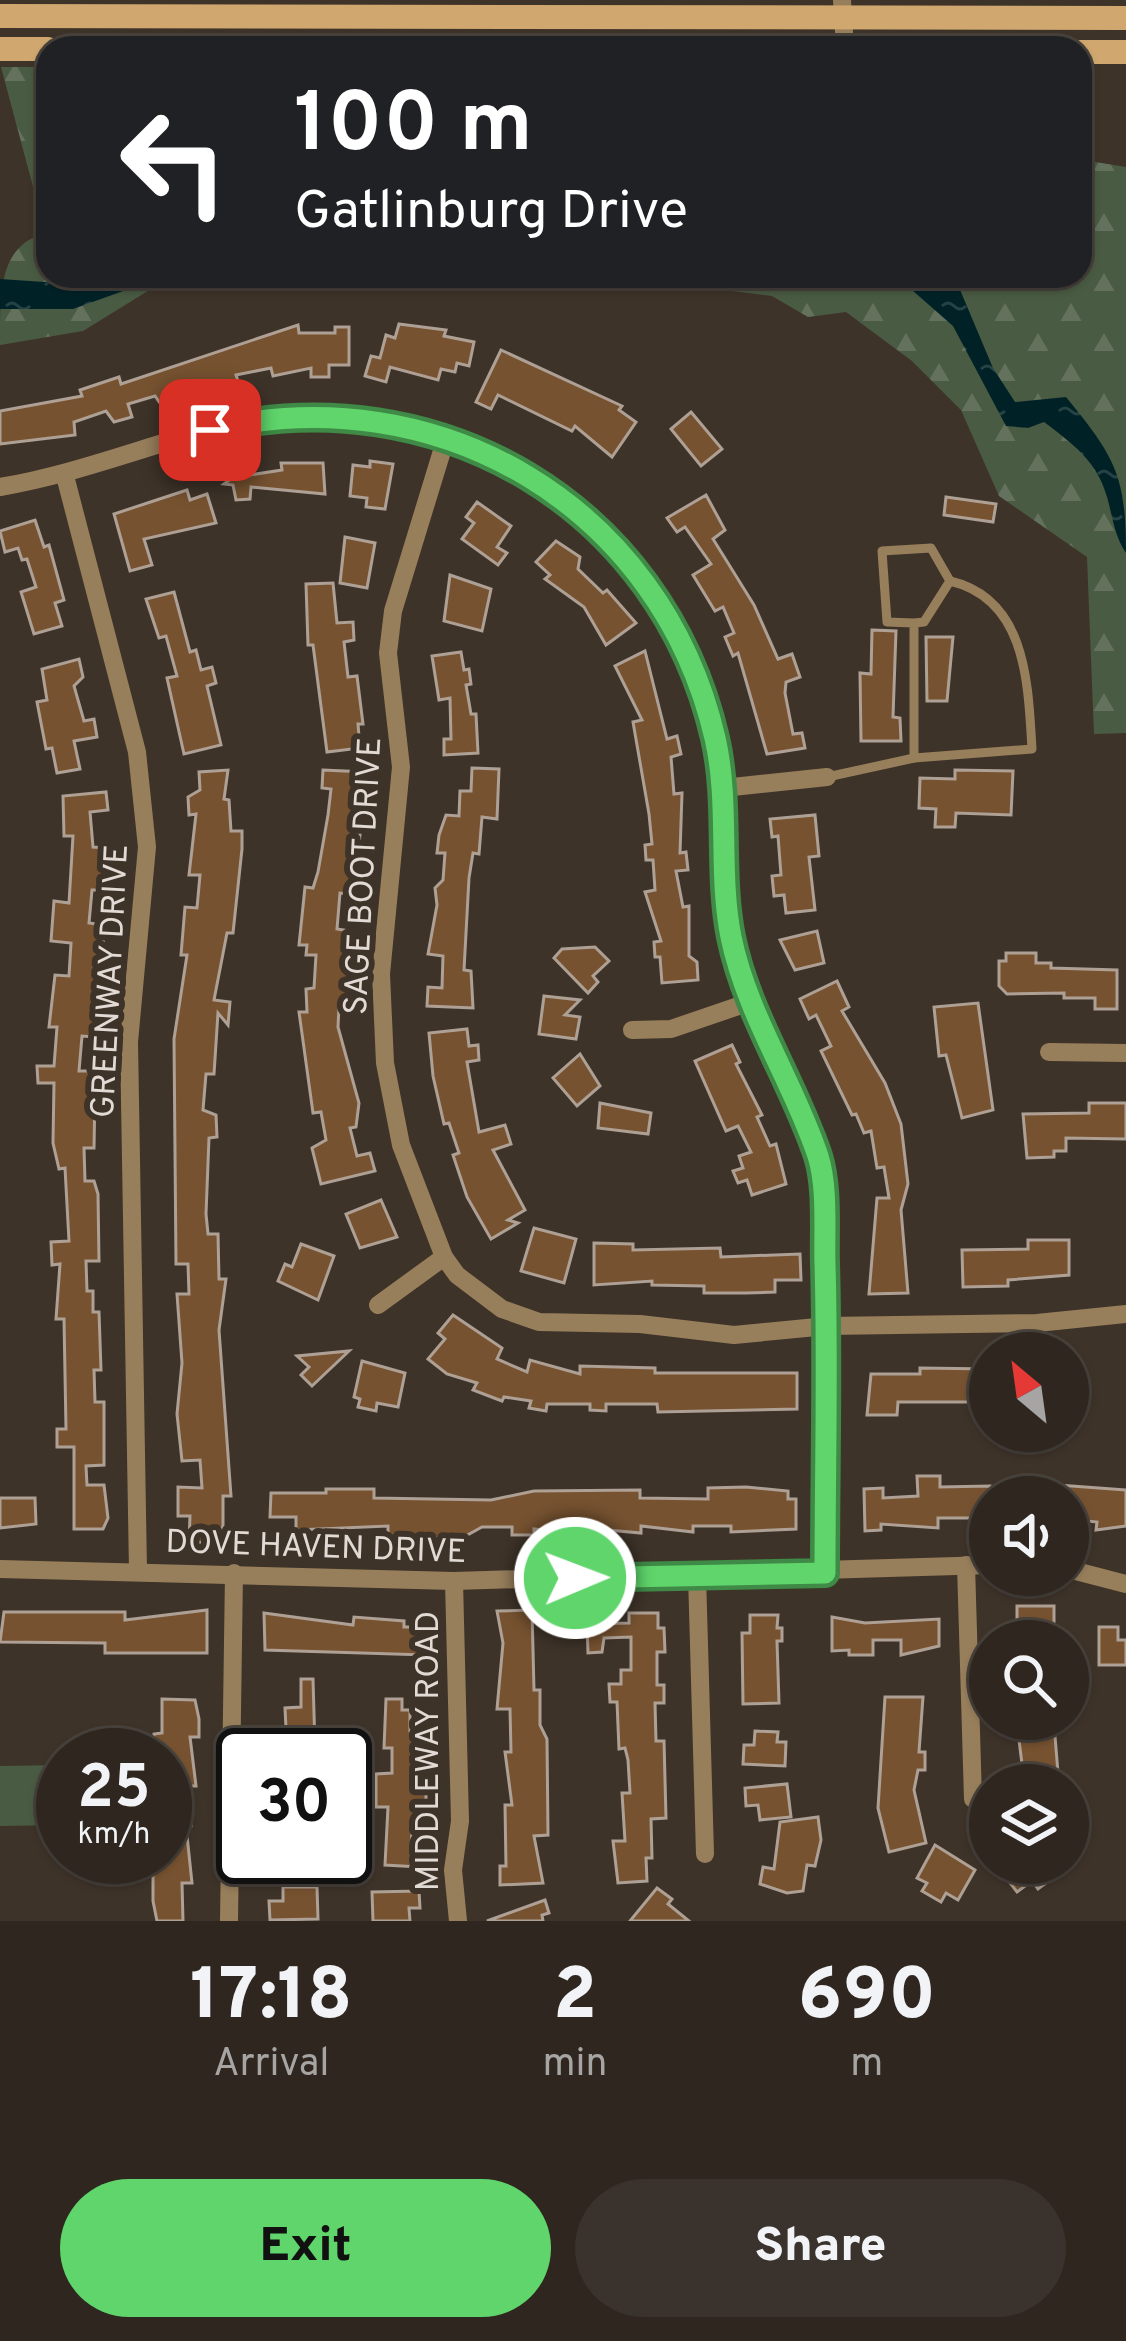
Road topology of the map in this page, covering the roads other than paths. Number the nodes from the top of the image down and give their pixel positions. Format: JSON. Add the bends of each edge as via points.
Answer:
{"nodes":[{"id":1,"x":218,"y":8,"type":"edge"},
{"id":2,"x":843,"y":10,"type":"edge"},
{"id":3,"x":0,"y":16,"type":"edge"},
{"id":4,"x":1126,"y":18,"type":"edge"},
{"id":5,"x":0,"y":49,"type":"edge"},
{"id":6,"x":36,"y":49,"type":"edge"},
{"id":7,"x":1092,"y":52,"type":"edge"},
{"id":8,"x":1126,"y":52,"type":"edge"},
{"id":9,"x":446,"y":438,"type":"junction"},
{"id":10,"x":65,"y":476,"type":"junction"},
{"id":11,"x":0,"y":487,"type":"edge"},
{"id":12,"x":950,"y":581,"type":"junction"},
{"id":13,"x":914,"y":623,"type":"junction"},
{"id":14,"x":914,"y":758,"type":"junction"},
{"id":15,"x":827,"y":777,"type":"joint"},
{"id":16,"x":723,"y":788,"type":"junction"},
{"id":17,"x":749,"y":1002,"type":"junction"},
{"id":18,"x":632,"y":1030,"type":"dead end"},
{"id":19,"x":1049,"y":1052,"type":"dead end"},
{"id":20,"x":1126,"y":1053,"type":"edge"},
{"id":21,"x":444,"y":1257,"type":"junction"},
{"id":22,"x":378,"y":1305,"type":"dead end"},
{"id":23,"x":1126,"y":1313,"type":"edge"},
{"id":24,"x":826,"y":1326,"type":"junction"},
{"id":25,"x":966,"y":1565,"type":"joint"},
{"id":26,"x":0,"y":1569,"type":"edge"},
{"id":27,"x":138,"y":1570,"type":"junction"},
{"id":28,"x":234,"y":1573,"type":"junction"},
{"id":29,"x":825,"y":1573,"type":"junction"},
{"id":30,"x":1089,"y":1574,"type":"edge"},
{"id":31,"x":697,"y":1575,"type":"junction"},
{"id":32,"x":454,"y":1581,"type":"junction"},
{"id":33,"x":1126,"y":1584,"type":"edge"},
{"id":34,"x":973,"y":1764,"type":"edge"},
{"id":35,"x":705,"y":1854,"type":"dead end"},
{"id":36,"x":229,"y":1921,"type":"edge"},
{"id":37,"x":458,"y":1921,"type":"edge"}],
"edges":[{"from":1,"to":2,"type":"main road"},
{"from":1,"to":3,"type":"main road"},
{"from":2,"to":4,"type":"main road"},
{"from":5,"to":6,"type":"main road"},
{"from":7,"to":8,"type":"main road"},
{"from":9,"to":10,"type":"street","via":[[329,413],[266,416]]},
{"from":9,"to":16,"type":"street","via":[[524,471],[590,520],[635,569],[674,623],[695,671]]},
{"from":9,"to":21,"type":"street","name":"SAGE BOOT DRIVE","via":[[393,611],[388,653],[401,767],[382,974],[401,1145]]},
{"from":10,"to":11,"type":"street"},
{"from":10,"to":27,"type":"street","name":"GREENWAY DRIVE","via":[[137,752],[147,847],[129,1042]]},
{"from":12,"to":13,"type":"lane","via":[[924,622]]},
{"from":12,"to":13,"type":"lane","via":[[931,548],[882,550],[887,622]]},
{"from":12,"to":14,"type":"lane","via":[[971,586],[1014,631],[1032,748]]},
{"from":13,"to":14,"type":"lane"},
{"from":14,"to":15,"type":"lane"},
{"from":15,"to":16,"type":"street"},
{"from":16,"to":17,"type":"street","via":[[730,934]]},
{"from":17,"to":18,"type":"street","via":[[671,1029]]},
{"from":17,"to":24,"type":"street","via":[[819,1159]]},
{"from":19,"to":20,"type":"street"},
{"from":21,"to":22,"type":"street"},
{"from":21,"to":24,"type":"street","name":"SAGE BOOT DRIVE","via":[[502,1309],[539,1322],[734,1335]]},
{"from":23,"to":24,"type":"street","name":"SAGE BOOT DRIVE","via":[[1037,1323]]},
{"from":24,"to":29,"type":"street"},
{"from":25,"to":29,"type":"street","name":"DOVE HAVEN DRIVE"},
{"from":25,"to":34,"type":"street"},
{"from":26,"to":27,"type":"street","name":"DOVE HAVEN DRIVE"},
{"from":27,"to":28,"type":"street","name":"DOVE HAVEN DRIVE"},
{"from":28,"to":32,"type":"street","name":"DOVE HAVEN DRIVE"},
{"from":28,"to":36,"type":"street"},
{"from":29,"to":31,"type":"street","name":"DOVE HAVEN DRIVE"},
{"from":30,"to":33,"type":"street"},
{"from":31,"to":32,"type":"street","name":"DOVE HAVEN DRIVE"},
{"from":31,"to":35,"type":"street"},
{"from":32,"to":37,"type":"street","name":"MIDDLEWAY ROAD"}]}
